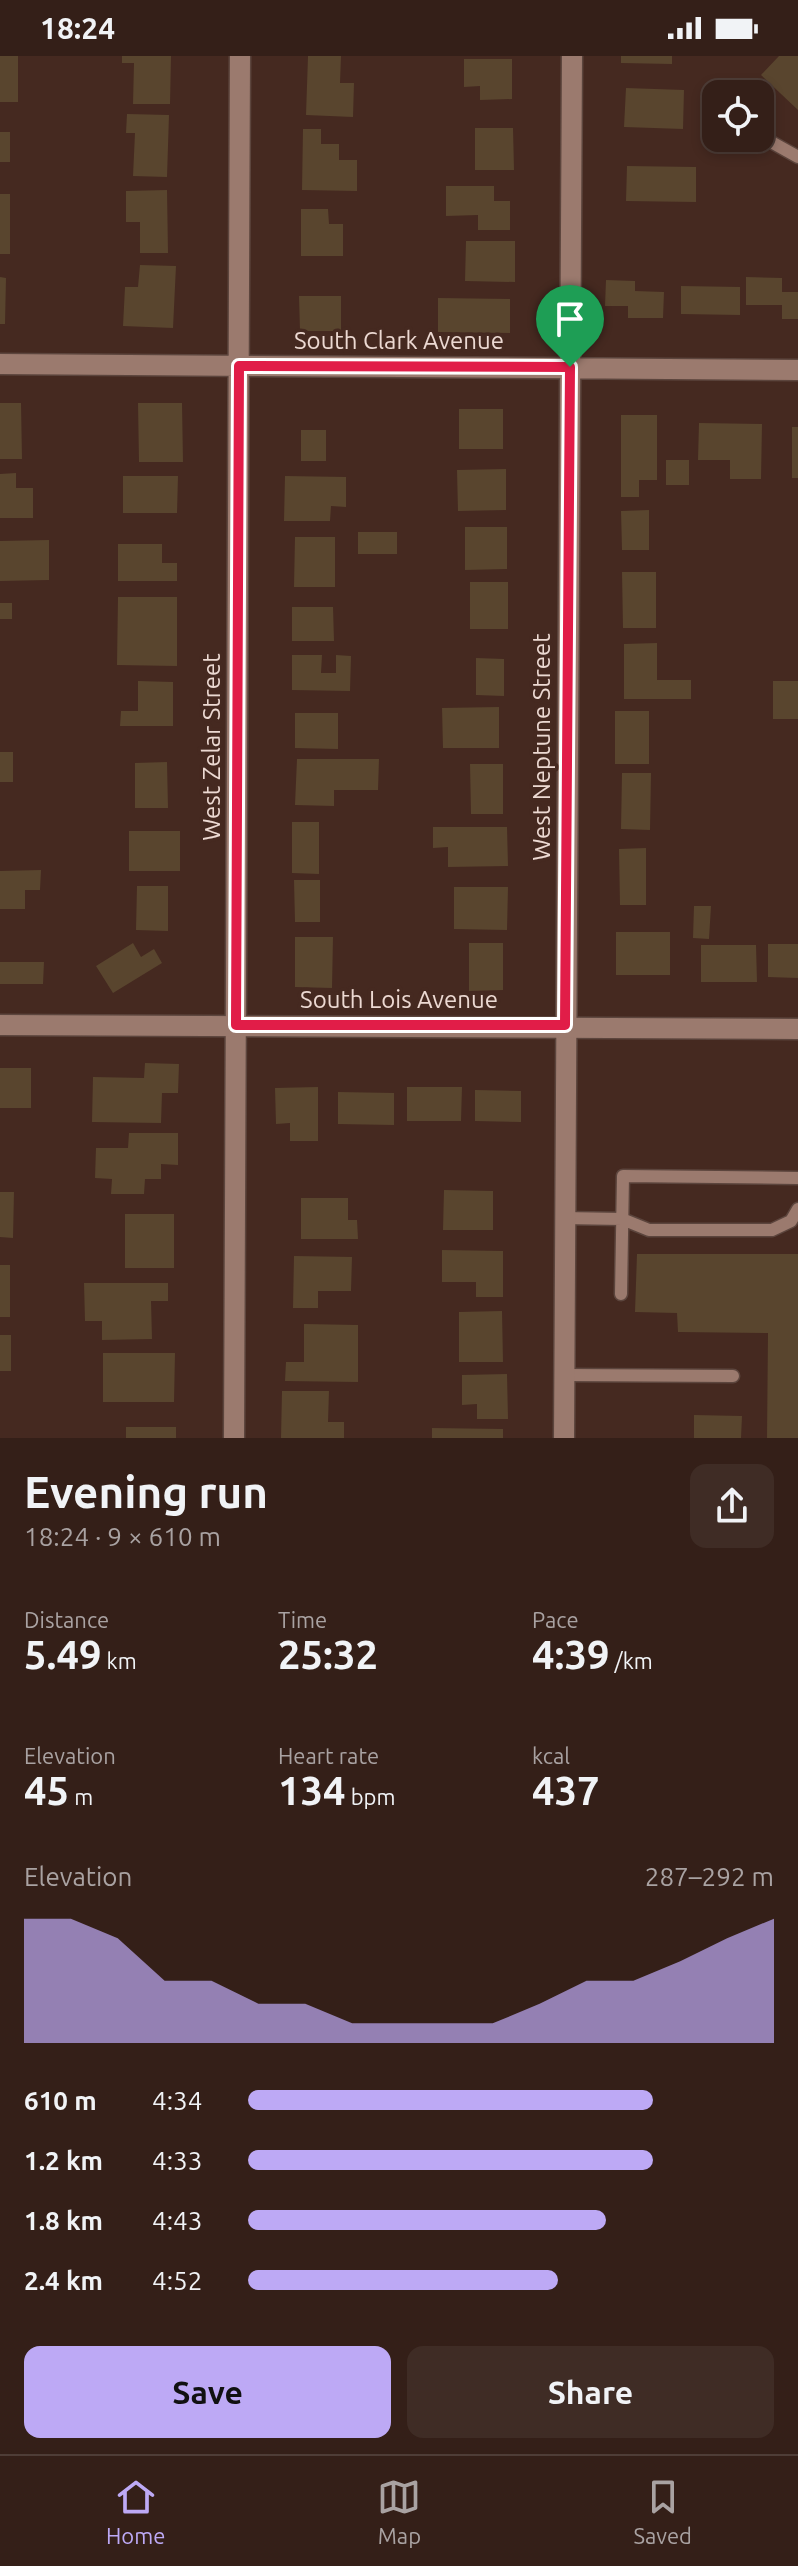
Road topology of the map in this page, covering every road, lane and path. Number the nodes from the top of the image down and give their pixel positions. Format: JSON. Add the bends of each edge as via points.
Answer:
{"nodes":[{"id":1,"x":240,"y":56,"type":"edge"},
{"id":2,"x":572,"y":56,"type":"edge"},
{"id":3,"x":774,"y":144,"type":"edge"},
{"id":4,"x":798,"y":157,"type":"edge"},
{"id":5,"x":0,"y":364,"type":"edge"},
{"id":6,"x":239,"y":366,"type":"junction"},
{"id":7,"x":570,"y":367,"type":"junction"},
{"id":8,"x":798,"y":370,"type":"edge"},
{"id":9,"x":0,"y":1025,"type":"edge"},
{"id":10,"x":236,"y":1025,"type":"junction"},
{"id":11,"x":565,"y":1025,"type":"junction"},
{"id":12,"x":798,"y":1029,"type":"edge"},
{"id":13,"x":798,"y":1178,"type":"edge"},
{"id":14,"x":798,"y":1209,"type":"edge"},
{"id":15,"x":563,"y":1218,"type":"junction"},
{"id":16,"x":622,"y":1219,"type":"junction"},
{"id":17,"x":621,"y":1294,"type":"dead end"},
{"id":18,"x":564,"y":1375,"type":"junction"},
{"id":19,"x":733,"y":1376,"type":"dead end"},
{"id":20,"x":234,"y":1438,"type":"edge"},
{"id":21,"x":564,"y":1438,"type":"edge"}],
"edges":[{"from":1,"to":6,"type":"street","name":"West Zelar Street"},
{"from":2,"to":7,"type":"street","name":"West Neptune Street"},
{"from":3,"to":4,"type":"lane"},
{"from":5,"to":6,"type":"street","name":"South Clark Avenue"},
{"from":6,"to":7,"type":"street","name":"South Clark Avenue"},
{"from":6,"to":10,"type":"street","name":"West Zelar Street"},
{"from":7,"to":8,"type":"street","name":"South Clark Avenue"},
{"from":7,"to":11,"type":"street","name":"West Neptune Street"},
{"from":9,"to":10,"type":"street","name":"South Lois Avenue"},
{"from":10,"to":11,"type":"street","name":"South Lois Avenue"},
{"from":10,"to":20,"type":"street","name":"West Zelar Street"},
{"from":11,"to":12,"type":"street","name":"South Lois Avenue"},
{"from":11,"to":15,"type":"street","name":"West Neptune Street"},
{"from":13,"to":16,"type":"lane","via":[[623,1176]]},
{"from":14,"to":16,"type":"lane","via":[[791,1221],[772,1230],[649,1230]]},
{"from":15,"to":16,"type":"lane"},
{"from":15,"to":18,"type":"street","name":"West Neptune Street"},
{"from":16,"to":17,"type":"lane"},
{"from":18,"to":19,"type":"lane"},
{"from":18,"to":21,"type":"street","name":"West Neptune Street"}]}
